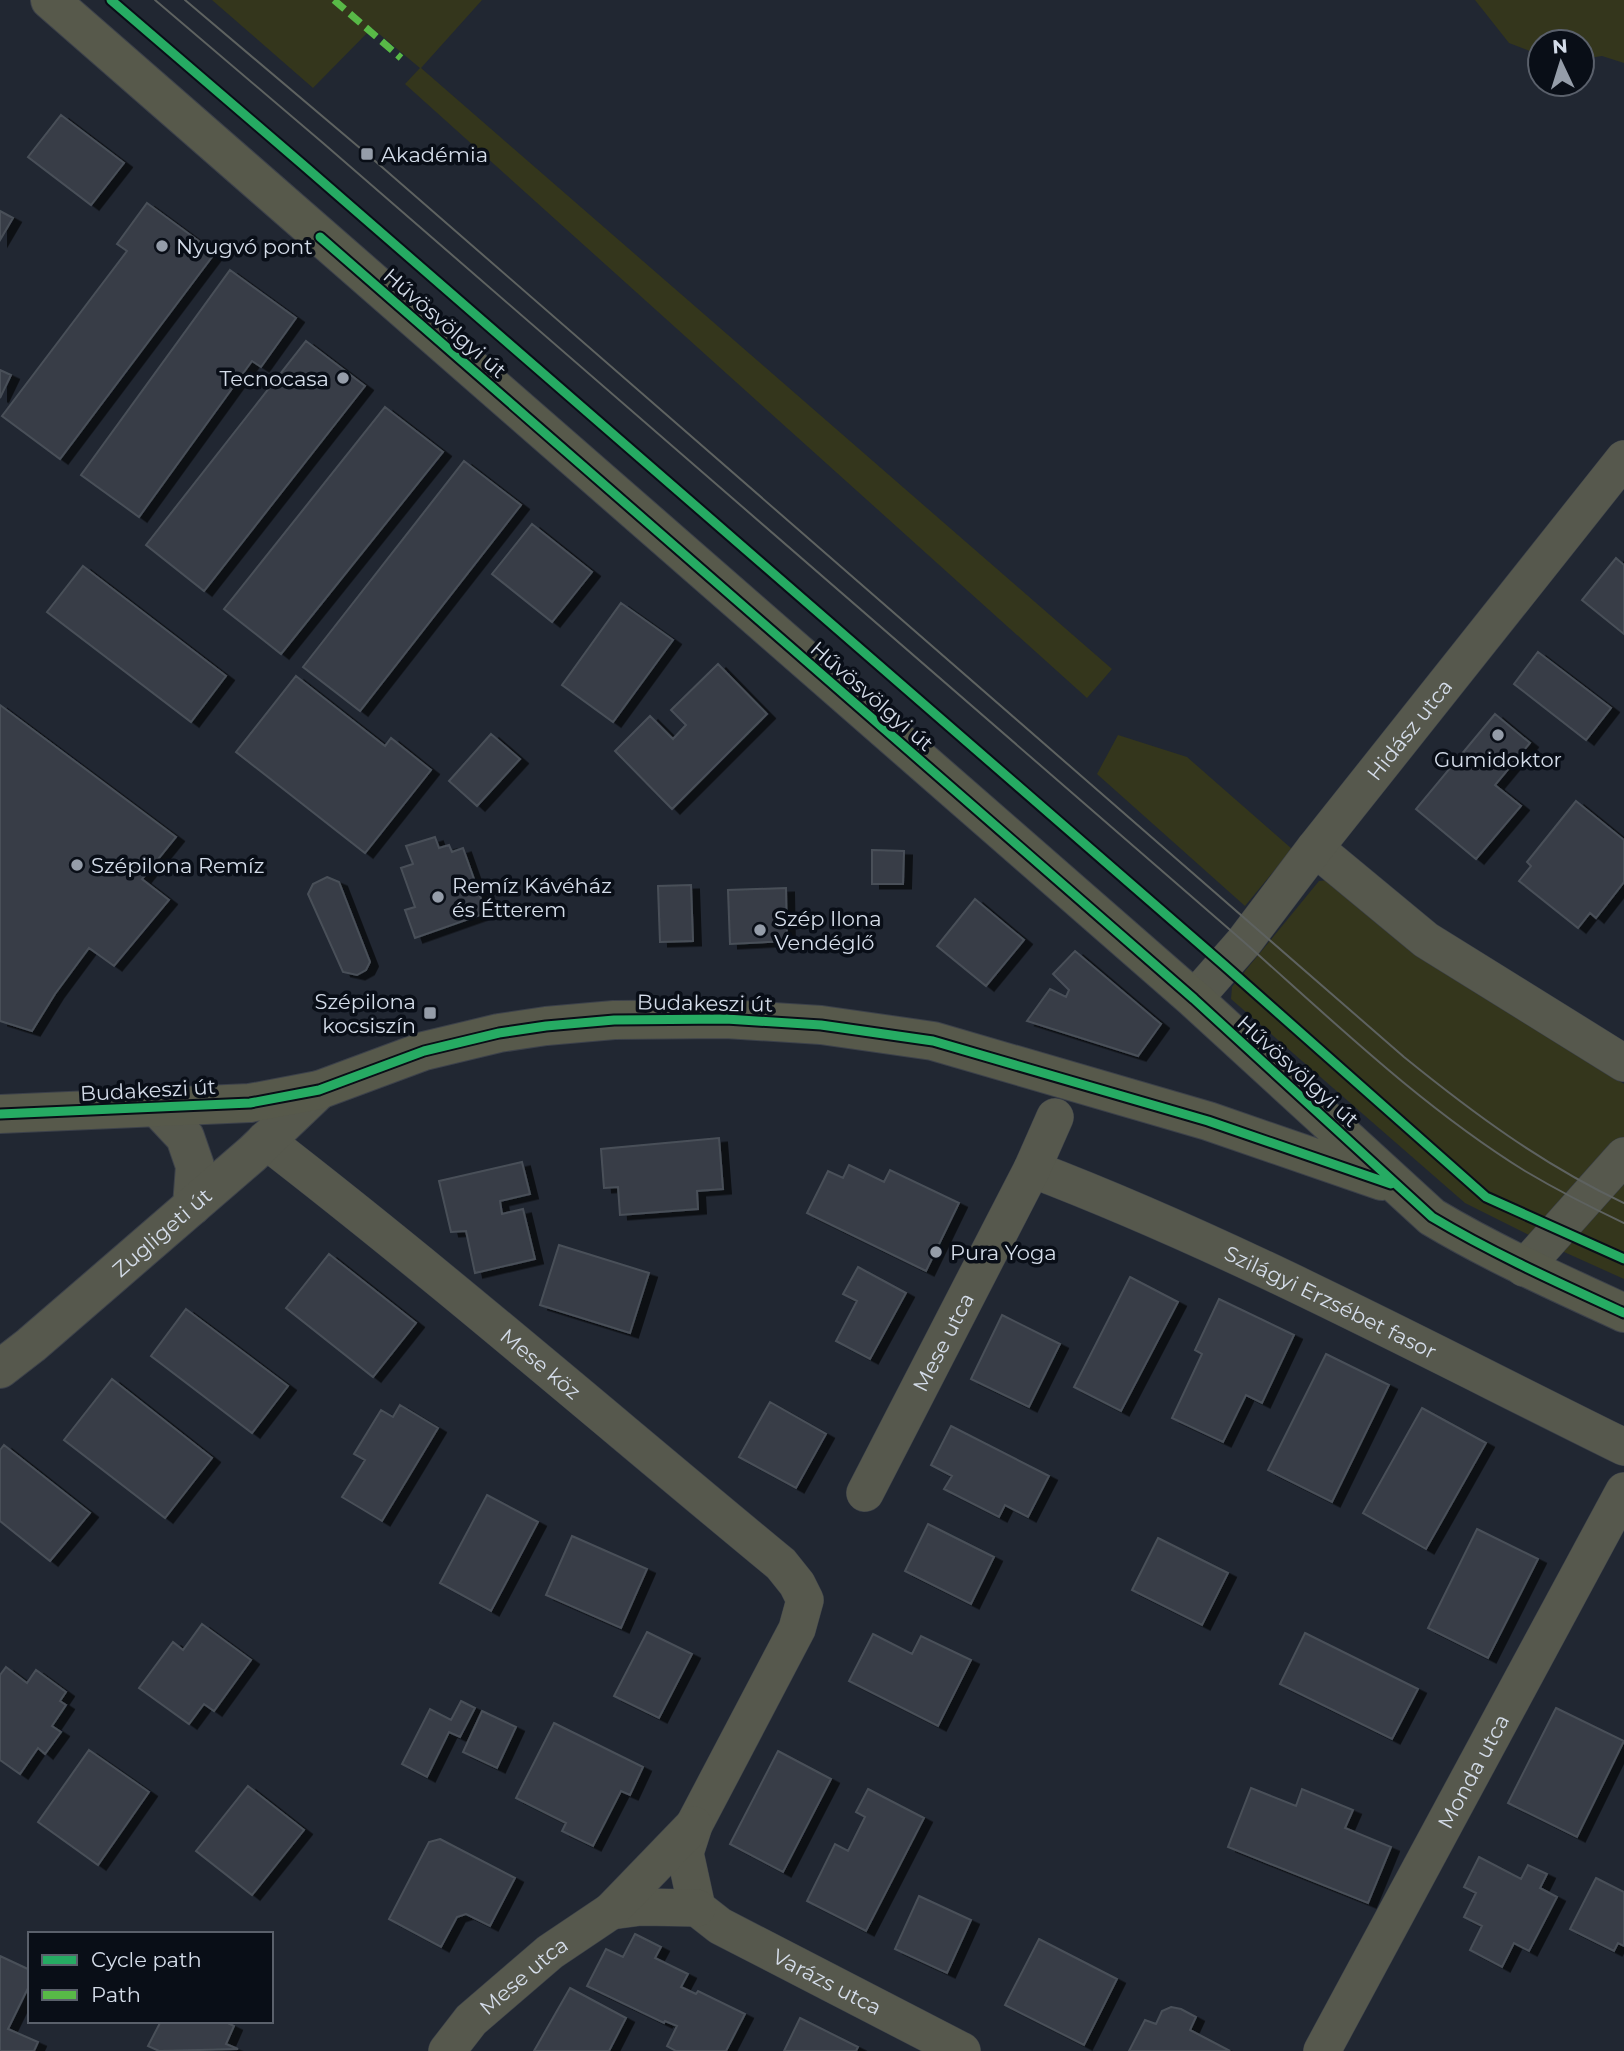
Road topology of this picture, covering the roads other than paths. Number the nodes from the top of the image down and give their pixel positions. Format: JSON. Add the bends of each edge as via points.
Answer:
{"nodes":[{"id":1,"x":50,"y":0,"type":"edge"},
{"id":2,"x":1624,"y":459,"type":"edge"},
{"id":3,"x":1315,"y":848,"type":"junction"},
{"id":4,"x":1194,"y":999,"type":"junction"},
{"id":5,"x":1624,"y":1063,"type":"edge"},
{"id":6,"x":318,"y":1090,"type":"junction"},
{"id":7,"x":156,"y":1107,"type":"junction"},
{"id":8,"x":0,"y":1114,"type":"edge"},
{"id":9,"x":1055,"y":1116,"type":"dead end"},
{"id":10,"x":265,"y":1140,"type":"junction"},
{"id":11,"x":1624,"y":1156,"type":"edge"},
{"id":12,"x":1032,"y":1169,"type":"junction"},
{"id":13,"x":1398,"y":1186,"type":"junction"},
{"id":14,"x":192,"y":1206,"type":"junction"},
{"id":15,"x":1524,"y":1268,"type":"junction"},
{"id":16,"x":1624,"y":1313,"type":"edge"},
{"id":17,"x":0,"y":1368,"type":"edge"},
{"id":18,"x":1624,"y":1447,"type":"edge"},
{"id":19,"x":1624,"y":1491,"type":"edge"},
{"id":20,"x":865,"y":1493,"type":"dead end"},
{"id":21,"x":805,"y":1600,"type":"joint"},
{"id":22,"x":694,"y":1825,"type":"junction"},
{"id":23,"x":697,"y":1908,"type":"junction"},
{"id":24,"x":611,"y":1912,"type":"junction"},
{"id":25,"x":447,"y":2051,"type":"edge"},
{"id":26,"x":962,"y":2051,"type":"edge"},
{"id":27,"x":1322,"y":2051,"type":"edge"}],
"edges":[{"from":1,"to":4,"type":"main road","name":"Hűvösvölgyi út"},
{"from":2,"to":3,"type":"street","name":"Hidász utca"},
{"from":3,"to":4,"type":"street","name":"Hidász utca"},
{"from":3,"to":5,"type":"street","via":[[1426,940]]},
{"from":4,"to":13,"type":"main road","name":"Hűvösvölgyi út"},
{"from":6,"to":7,"type":"main road","name":"Budakeszi út","via":[[250,1103]]},
{"from":6,"to":10,"type":"street","name":"Zugligeti út"},
{"from":6,"to":13,"type":"main road","name":"Budakeszi út","via":[[424,1051],[499,1033],[673,1018],[774,1021],[933,1041],[1208,1121]]},
{"from":7,"to":8,"type":"main road","name":"Budakeszi út"},
{"from":7,"to":14,"type":"street","via":[[185,1137],[195,1166]]},
{"from":9,"to":12,"type":"street","name":"Mese utca"},
{"from":10,"to":14,"type":"street","name":"Zugligeti út"},
{"from":10,"to":21,"type":"street","name":"Mese köz","via":[[781,1564]]},
{"from":11,"to":15,"type":"street"},
{"from":12,"to":18,"type":"street","name":"Szilágyi Erzsébet fasor","via":[[1225,1250]]},
{"from":12,"to":20,"type":"street","name":"Mese utca"},
{"from":13,"to":15,"type":"main road","via":[[1432,1217]]},
{"from":14,"to":17,"type":"street","name":"Zugligeti út"},
{"from":15,"to":16,"type":"main road"},
{"from":19,"to":27,"type":"street","name":"Monda utca"},
{"from":21,"to":22,"type":"street","name":"Mese utca","via":[[797,1629]]},
{"from":22,"to":23,"type":"street","name":"Mese utca","via":[[685,1853]]},
{"from":22,"to":24,"type":"street","name":"Mese utca"},
{"from":23,"to":24,"type":"street","name":"Mese utca","via":[[641,1907]]},
{"from":23,"to":26,"type":"street","name":"Varázs utca","via":[[720,1926]]},
{"from":24,"to":25,"type":"street","name":"Mese utca","via":[[541,1960],[471,2020]]}]}
